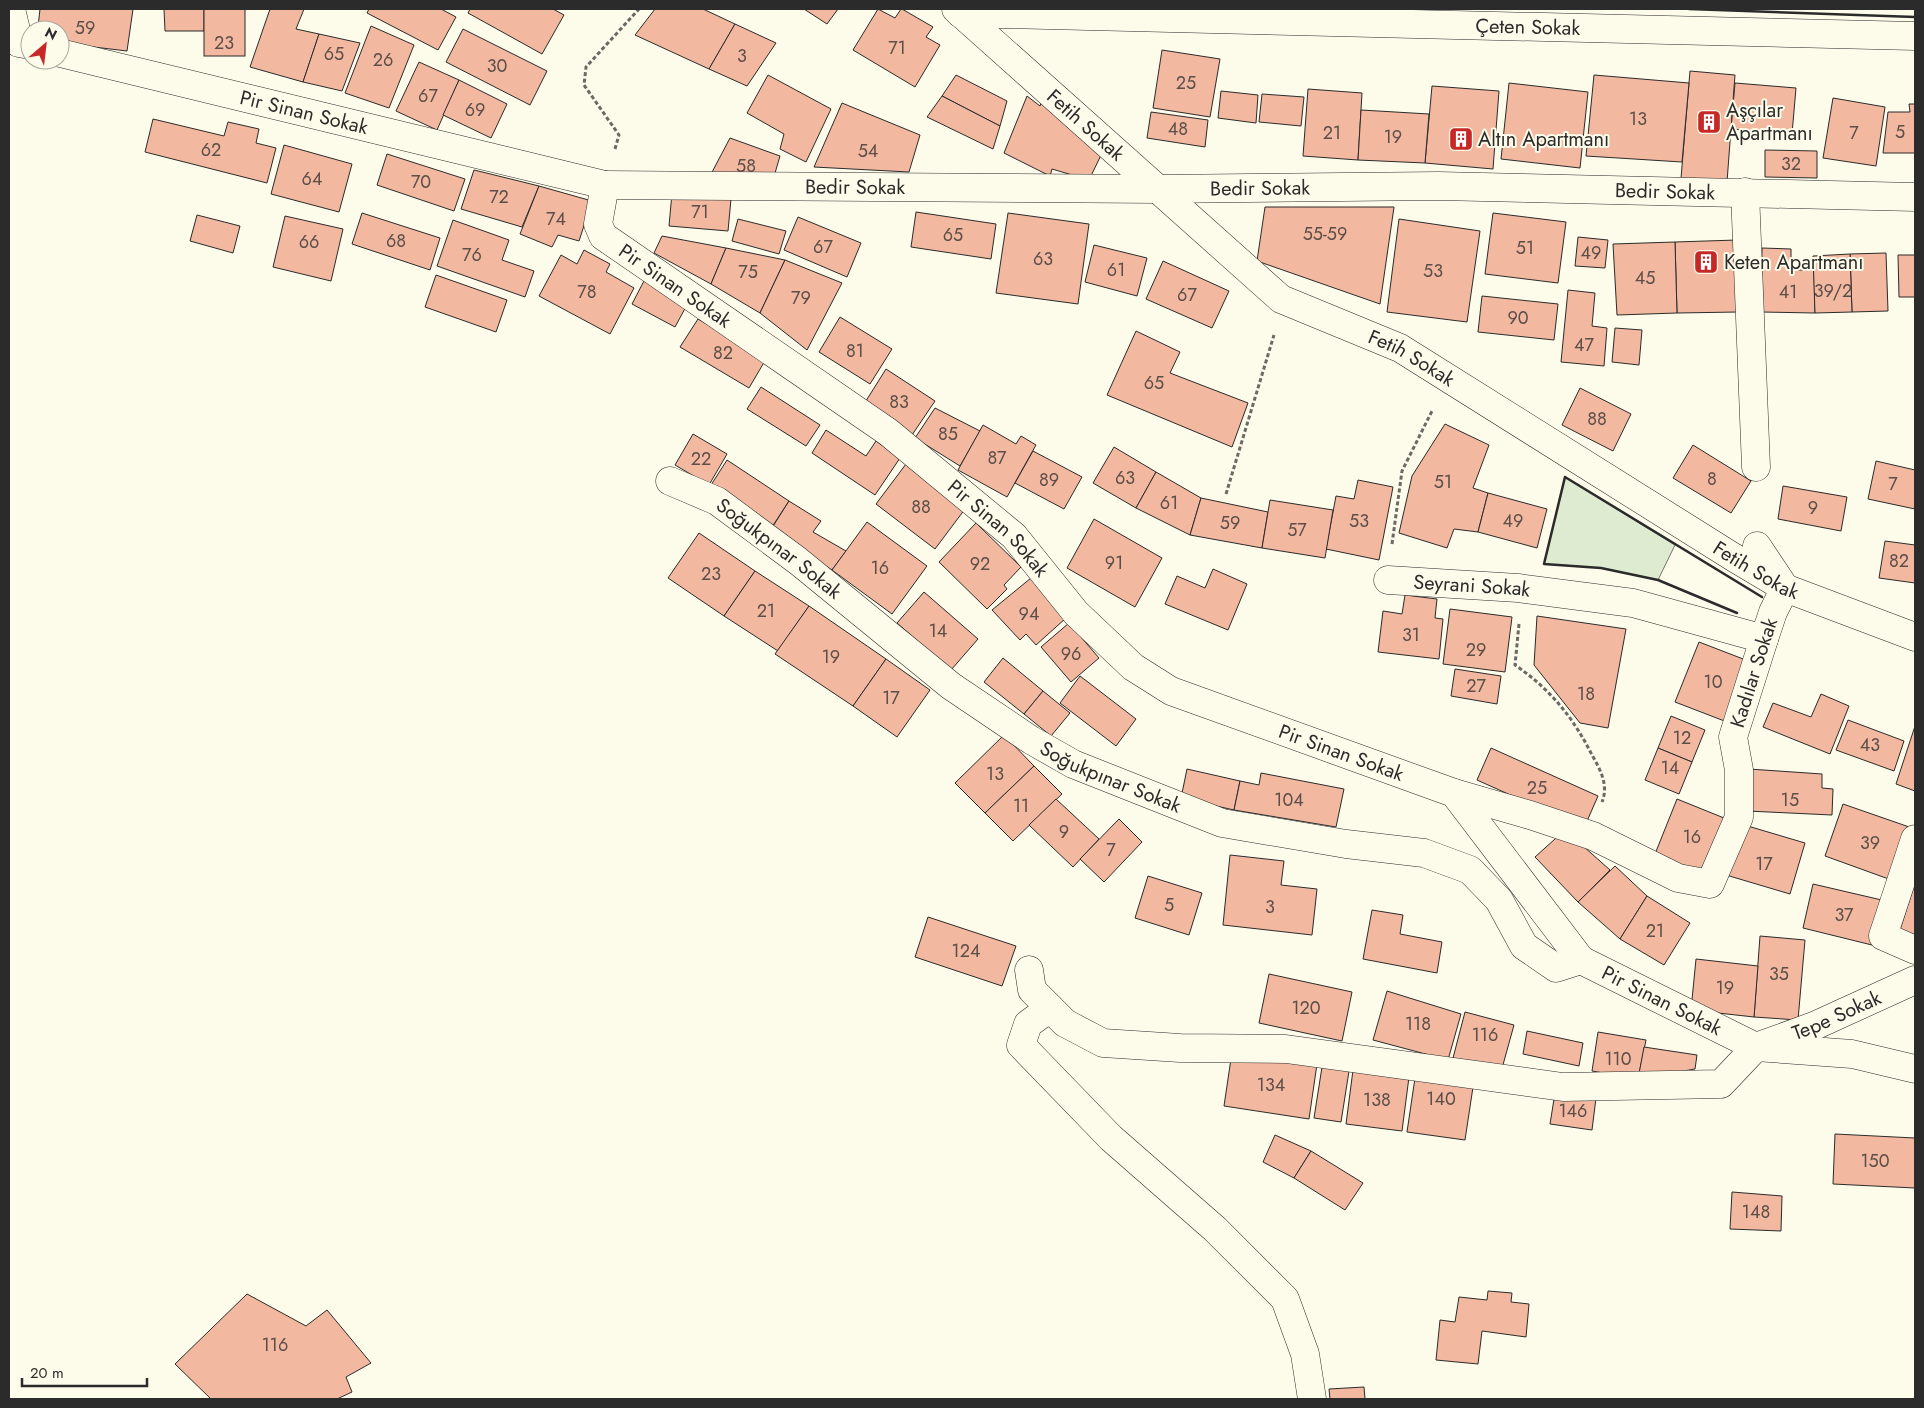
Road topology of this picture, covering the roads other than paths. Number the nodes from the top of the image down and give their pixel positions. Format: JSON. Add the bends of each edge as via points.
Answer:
{"nodes":[{"id":1,"x":11,"y":9,"type":"edge"},
{"id":2,"x":958,"y":11,"type":"edge"},
{"id":3,"x":1915,"y":36,"type":"edge"},
{"id":4,"x":20,"y":43,"type":"edge"},
{"id":5,"x":70,"y":55,"type":"edge"},
{"id":6,"x":605,"y":185,"type":"junction"},
{"id":7,"x":1158,"y":189,"type":"junction"},
{"id":8,"x":1745,"y":192,"type":"junction"},
{"id":9,"x":1915,"y":197,"type":"edge"},
{"id":10,"x":1756,"y":467,"type":"dead end"},
{"id":11,"x":670,"y":481,"type":"dead end"},
{"id":12,"x":1757,"y":546,"type":"dead end"},
{"id":13,"x":1388,"y":580,"type":"road end"},
{"id":14,"x":1785,"y":588,"type":"junction"},
{"id":15,"x":1915,"y":637,"type":"edge"},
{"id":16,"x":1764,"y":639,"type":"junction"},
{"id":17,"x":1454,"y":793,"type":"junction"},
{"id":18,"x":1915,"y":839,"type":"edge"},
{"id":19,"x":1915,"y":950,"type":"edge"},
{"id":20,"x":1580,"y":960,"type":"junction"},
{"id":21,"x":1029,"y":970,"type":"dead end"},
{"id":22,"x":1915,"y":980,"type":"edge"},
{"id":23,"x":1050,"y":1008,"type":"junction"},
{"id":24,"x":1756,"y":1046,"type":"junction"},
{"id":25,"x":1915,"y":1069,"type":"edge"},
{"id":26,"x":1312,"y":1399,"type":"edge"}],
"edges":[{"from":1,"to":4,"type":"street"},
{"from":2,"to":3,"type":"street","name":"Çeten Sokak"},
{"from":2,"to":7,"type":"street","name":"Fetih Sokak"},
{"from":5,"to":6,"type":"street","name":"Pir Sinan Sokak"},
{"from":6,"to":7,"type":"street","name":"Bedir Sokak"},
{"from":6,"to":17,"type":"street","name":"Pir Sinan Sokak","via":[[598,224],[603,236],[888,432],[1014,536],[1076,613],[1132,667],[1171,691]]},
{"from":7,"to":8,"type":"street","name":"Bedir Sokak","via":[[1438,186]]},
{"from":7,"to":14,"type":"street","name":"Fetih Sokak","via":[[1285,301],[1400,348]]},
{"from":8,"to":9,"type":"street","name":"Bedir Sokak"},
{"from":8,"to":10,"type":"street"},
{"from":11,"to":20,"type":"street","name":"Soğukpınar Sokak","via":[[717,501],[798,561],[951,686],[1073,764],[1222,823],[1424,854],[1470,870],[1499,900],[1524,946],[1556,968]]},
{"from":12,"to":14,"type":"street"},
{"from":13,"to":16,"type":"street","name":"Seyrani Sokak","via":[[1523,589],[1633,603]]},
{"from":14,"to":15,"type":"street","name":"Fetih Sokak"},
{"from":14,"to":16,"type":"street","name":"Kadılar Sokak"},
{"from":16,"to":17,"type":"street","name":"Kadılar Sokak","via":[[1733,737],[1739,770],[1739,817],[1710,884],[1678,878],[1593,836]]},
{"from":17,"to":20,"type":"street","name":"Pir Sinan Sokak"},
{"from":18,"to":19,"type":"street","via":[[1883,936]]},
{"from":20,"to":24,"type":"street","name":"Pir Sinan Sokak"},
{"from":21,"to":23,"type":"street","via":[[1032,990]]},
{"from":22,"to":24,"type":"street","name":"Tepe Sokak","via":[[1814,1026]]},
{"from":23,"to":24,"type":"street","via":[[1065,1023],[1102,1043],[1286,1049],[1563,1087],[1721,1084]]},
{"from":23,"to":26,"type":"street","via":[[1028,1024],[1021,1046],[1111,1138],[1215,1229],[1286,1300],[1305,1354]]},
{"from":24,"to":25,"type":"street","name":"Pir Sinan Sokak","via":[[1852,1054]]}]}
